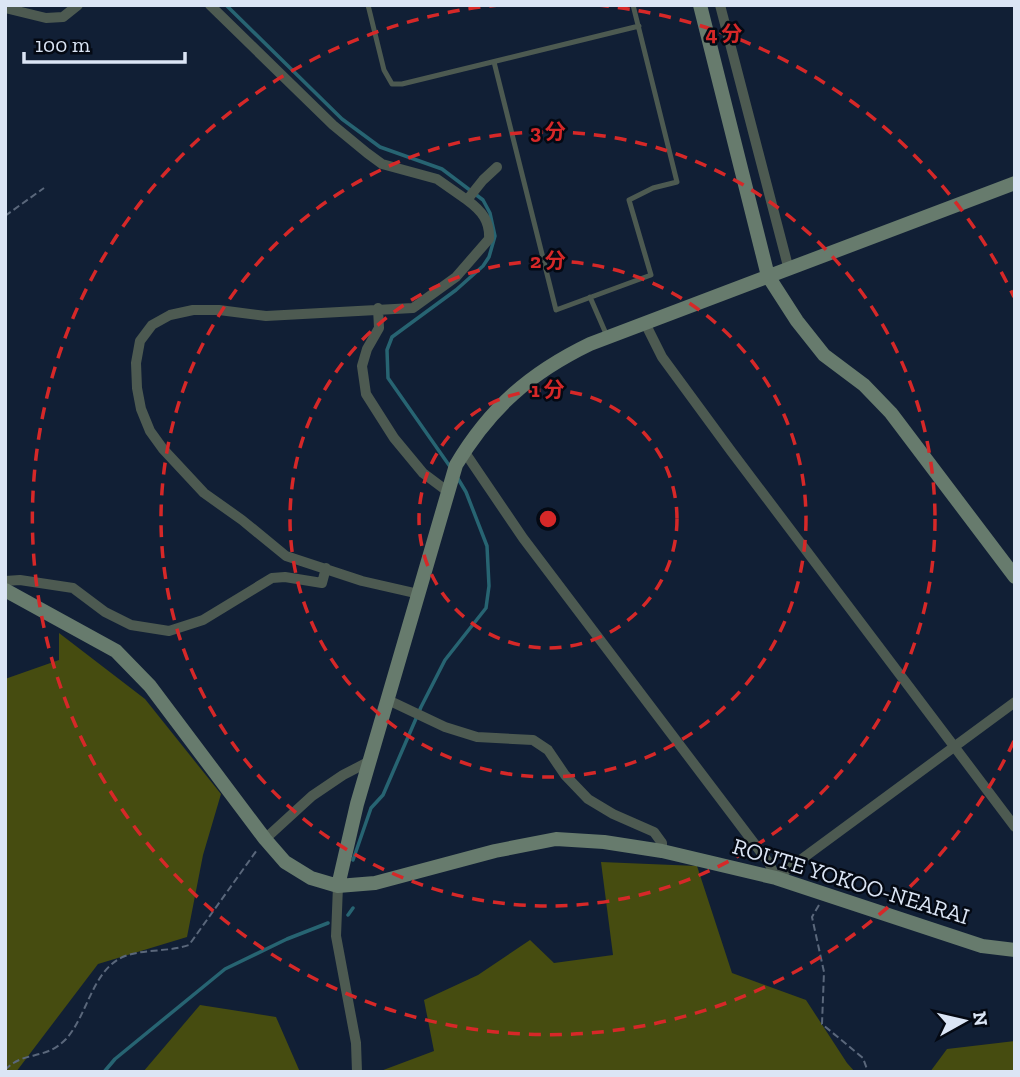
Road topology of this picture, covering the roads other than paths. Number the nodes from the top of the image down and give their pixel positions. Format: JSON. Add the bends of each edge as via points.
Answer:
{"nodes":[{"id":1,"x":78,"y":5,"type":"edge"},
{"id":2,"x":210,"y":5,"type":"edge"},
{"id":3,"x":368,"y":5,"type":"edge"},
{"id":4,"x":634,"y":5,"type":"edge"},
{"id":5,"x":700,"y":5,"type":"edge"},
{"id":6,"x":720,"y":5,"type":"edge"},
{"id":7,"x":5,"y":8,"type":"edge"},
{"id":8,"x":639,"y":26,"type":"junction"},
{"id":9,"x":494,"y":62,"type":"junction"},
{"id":10,"x":497,"y":167,"type":"dead end"},
{"id":11,"x":1014,"y":183,"type":"edge"},
{"id":12,"x":469,"y":198,"type":"junction"},
{"id":13,"x":789,"y":270,"type":"junction"},
{"id":14,"x":768,"y":276,"type":"junction"},
{"id":15,"x":590,"y":297,"type":"junction"},
{"id":16,"x":378,"y":309,"type":"junction"},
{"id":17,"x":645,"y":323,"type":"junction"},
{"id":18,"x":607,"y":338,"type":"junction"},
{"id":19,"x":464,"y":451,"type":"junction"},
{"id":20,"x":447,"y":491,"type":"junction"},
{"id":21,"x":326,"y":568,"type":"junction"},
{"id":22,"x":1015,"y":578,"type":"edge"},
{"id":23,"x":5,"y":581,"type":"edge"},
{"id":24,"x":5,"y":590,"type":"edge"},
{"id":25,"x":419,"y":594,"type":"junction"},
{"id":26,"x":388,"y":700,"type":"junction"},
{"id":27,"x":1015,"y":702,"type":"edge"},
{"id":28,"x":954,"y":745,"type":"junction"},
{"id":29,"x":370,"y":761,"type":"junction"},
{"id":30,"x":1015,"y":827,"type":"edge"},
{"id":31,"x":265,"y":839,"type":"junction"},
{"id":32,"x":662,"y":851,"type":"junction"},
{"id":33,"x":776,"y":878,"type":"junction"},
{"id":34,"x":338,"y":887,"type":"junction"},
{"id":35,"x":1015,"y":950,"type":"edge"},
{"id":36,"x":357,"y":1072,"type":"edge"}],
"edges":[{"from":1,"to":7,"type":"street","via":[[63,17],[46,18]]},
{"from":2,"to":12,"type":"street","via":[[367,153],[383,164],[437,178]]},
{"from":3,"to":9,"type":"lane","via":[[384,70],[392,83]]},
{"from":4,"to":8,"type":"lane"},
{"from":5,"to":14,"type":"street"},
{"from":6,"to":13,"type":"street"},
{"from":8,"to":9,"type":"lane"},
{"from":8,"to":15,"type":"lane","via":[[677,182],[629,200],[651,275]]},
{"from":9,"to":15,"type":"lane","via":[[556,310]]},
{"from":10,"to":12,"type":"street"},
{"from":11,"to":13,"type":"street"},
{"from":12,"to":16,"type":"street","via":[[489,228],[489,239],[472,261],[413,308]]},
{"from":13,"to":14,"type":"street"},
{"from":14,"to":17,"type":"street"},
{"from":14,"to":22,"type":"street","via":[[824,355],[864,384],[891,413]]},
{"from":15,"to":18,"type":"lane"},
{"from":16,"to":20,"type":"street","via":[[379,328],[362,366],[366,394],[423,473]]},
{"from":16,"to":21,"type":"street","via":[[265,316],[193,310],[170,314],[152,325],[140,341],[136,388],[146,420],[163,449],[204,494],[286,556]]},
{"from":17,"to":18,"type":"street"},
{"from":17,"to":28,"type":"street","via":[[662,356]]},
{"from":18,"to":19,"type":"street","via":[[562,358],[514,392]]},
{"from":19,"to":20,"type":"street"},
{"from":19,"to":33,"type":"street","via":[[523,538]]},
{"from":20,"to":25,"type":"street"},
{"from":21,"to":23,"type":"street","via":[[322,583],[272,578],[203,620],[169,631],[131,625],[74,588]]},
{"from":21,"to":25,"type":"street"},
{"from":24,"to":31,"type":"street","name":"ROUTE YOKOO-NEARAI","via":[[116,651],[150,686]]},
{"from":25,"to":26,"type":"street"},
{"from":26,"to":29,"type":"street"},
{"from":26,"to":32,"type":"street","via":[[477,737],[533,740],[548,750],[588,799],[654,832]]},
{"from":27,"to":28,"type":"street"},
{"from":28,"to":30,"type":"street"},
{"from":28,"to":33,"type":"street"},
{"from":29,"to":31,"type":"street","via":[[312,796]]},
{"from":29,"to":34,"type":"street"},
{"from":31,"to":34,"type":"street","name":"ROUTE YOKOO-NEARAI","via":[[285,862]]},
{"from":32,"to":33,"type":"street","name":"ROUTE YOKOO-NEARAI"},
{"from":32,"to":34,"type":"street","name":"ROUTE YOKOO-NEARAI","via":[[556,839],[375,883]]},
{"from":33,"to":35,"type":"street","name":"ROUTE YOKOO-NEARAI","via":[[982,946]]},
{"from":34,"to":36,"type":"street","via":[[336,936]]}]}
